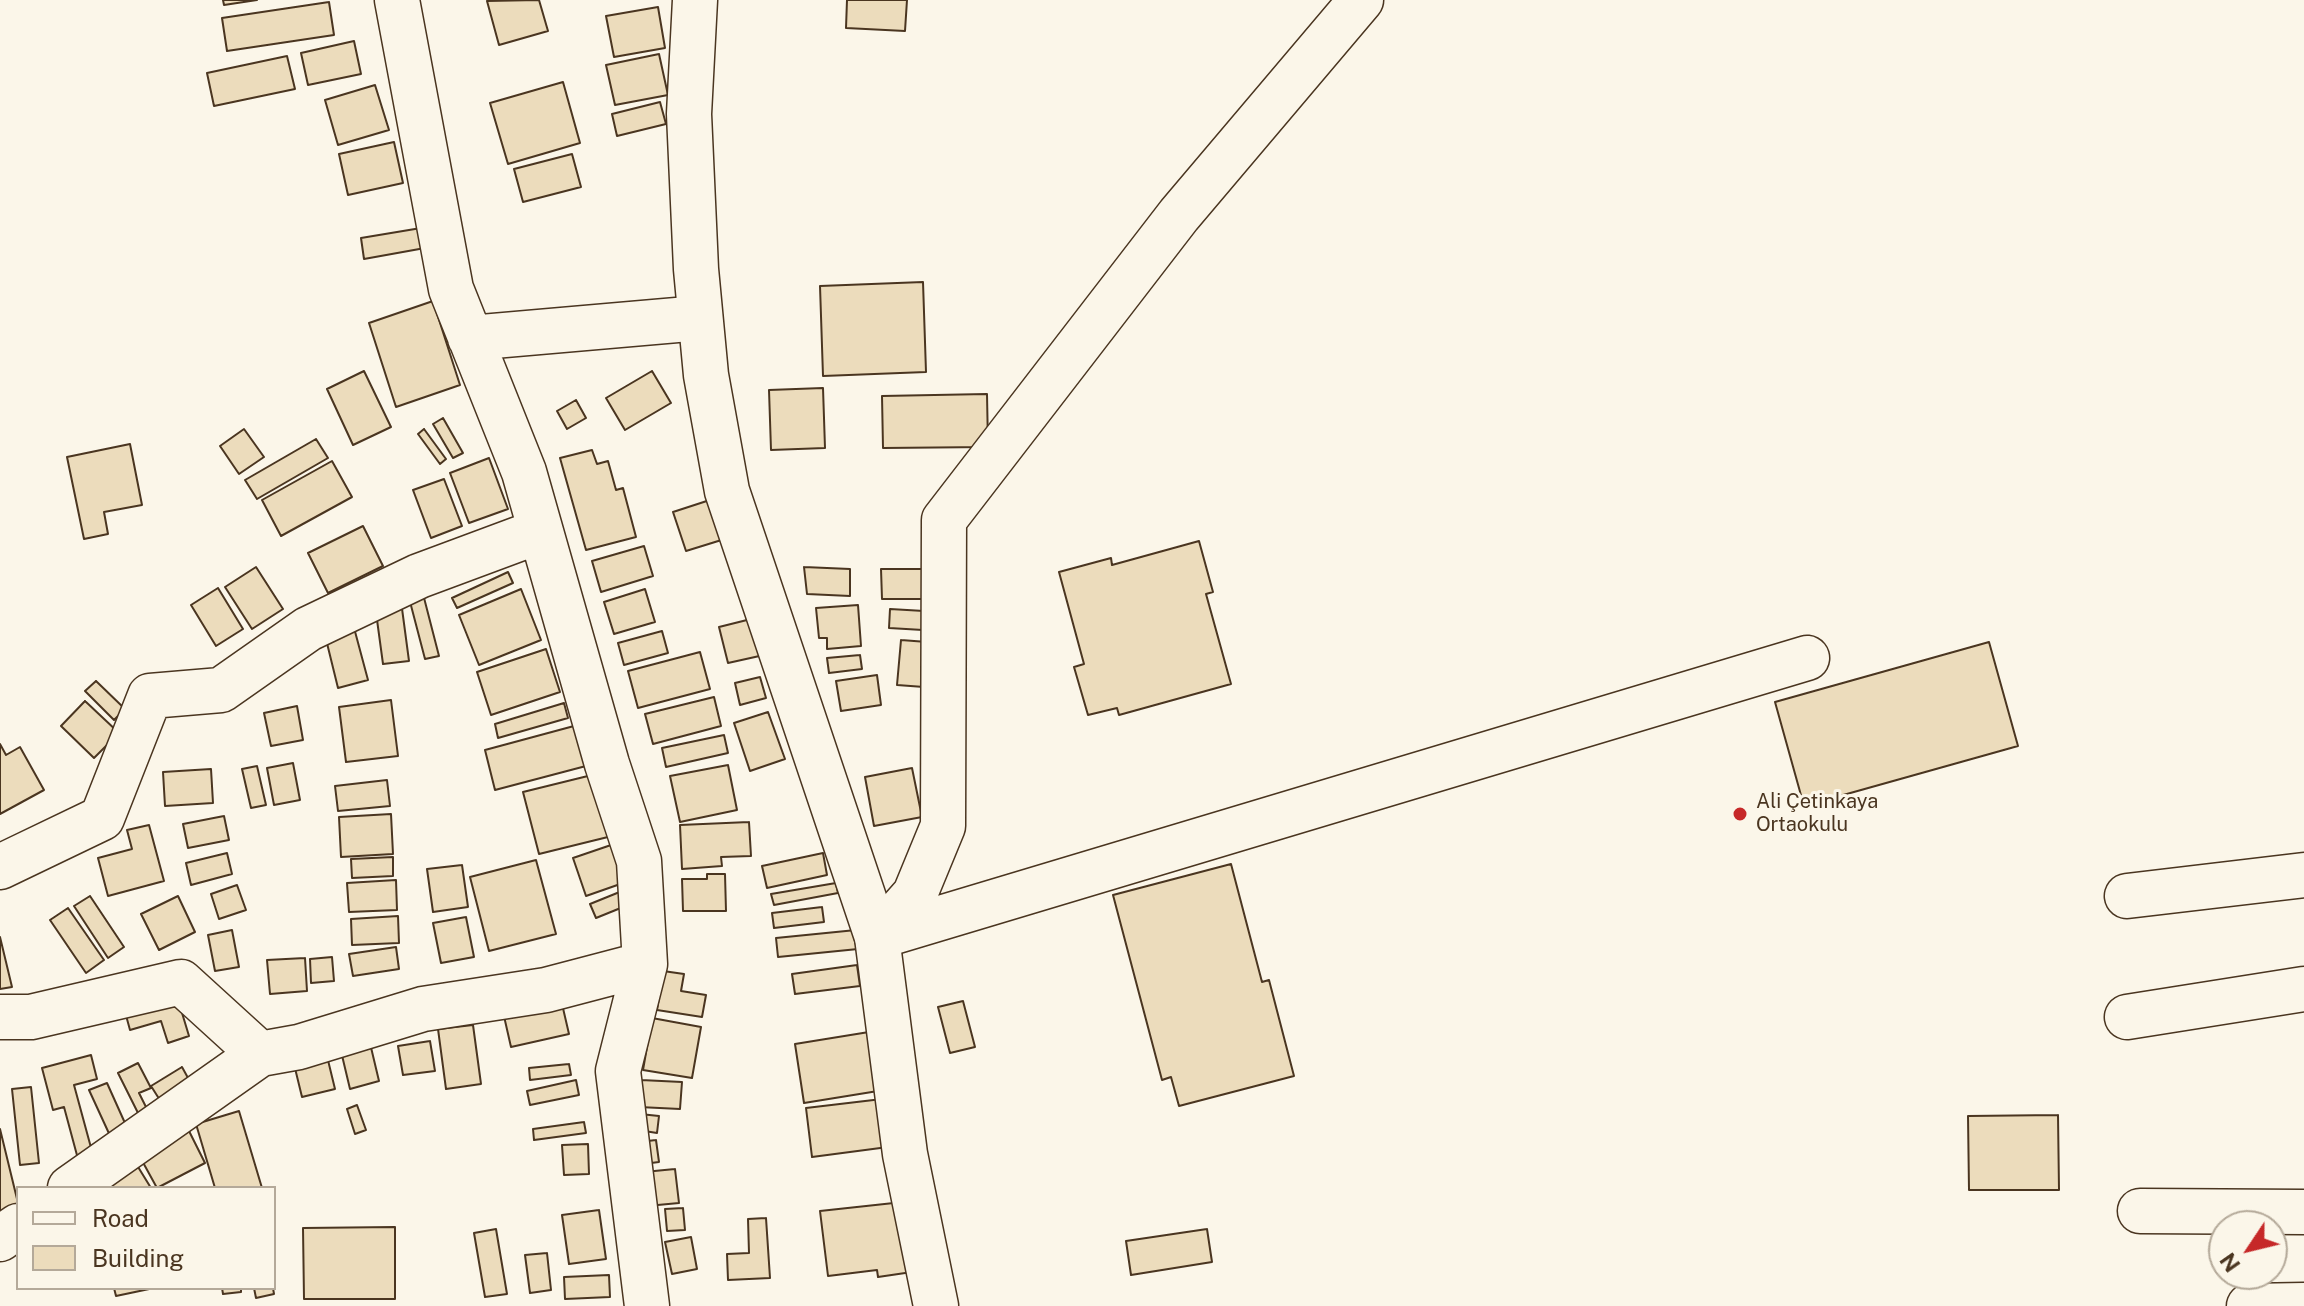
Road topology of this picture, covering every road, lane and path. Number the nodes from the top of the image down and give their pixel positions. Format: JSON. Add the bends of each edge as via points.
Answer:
{"nodes":[{"id":1,"x":397,"y":0,"type":"edge"},
{"id":2,"x":695,"y":0,"type":"edge"},
{"id":3,"x":1361,"y":0,"type":"edge"},
{"id":4,"x":700,"y":318,"type":"junction"},
{"id":5,"x":470,"y":338,"type":"junction"},
{"id":6,"x":540,"y":531,"type":"junction"},
{"id":7,"x":1807,"y":658,"type":"dead end"},
{"id":8,"x":0,"y":867,"type":"edge"},
{"id":9,"x":2304,"y":875,"type":"edge"},
{"id":10,"x":2127,"y":896,"type":"dead end"},
{"id":11,"x":877,"y":937,"type":"junction"},
{"id":12,"x":645,"y":964,"type":"junction"},
{"id":13,"x":2304,"y":989,"type":"edge"},
{"id":14,"x":0,"y":1017,"type":"edge"},
{"id":15,"x":2127,"y":1017,"type":"dead end"},
{"id":16,"x":260,"y":1054,"type":"junction"},
{"id":17,"x":73,"y":1186,"type":"edge"},
{"id":18,"x":2140,"y":1211,"type":"dead end"},
{"id":19,"x":2304,"y":1212,"type":"edge"},
{"id":20,"x":2304,"y":1305,"type":"edge"},
{"id":21,"x":647,"y":1306,"type":"edge"},
{"id":22,"x":936,"y":1306,"type":"edge"},
{"id":23,"x":2249,"y":1306,"type":"edge"}],
"edges":[{"from":1,"to":5,"type":"street","via":[[451,289]]},
{"from":2,"to":4,"type":"street","via":[[689,114]]},
{"from":3,"to":11,"type":"street","via":[[1179,215],[944,520],[943,826],[915,894]]},
{"from":4,"to":5,"type":"street"},
{"from":4,"to":11,"type":"street","via":[[727,491]]},
{"from":5,"to":6,"type":"street","via":[[524,472]]},
{"from":6,"to":8,"type":"street","via":[[419,576],[308,629],[221,690],[150,696],[102,818]]},
{"from":6,"to":12,"type":"street","via":[[639,861]]},
{"from":7,"to":11,"type":"street"},
{"from":9,"to":10,"type":"street"},
{"from":11,"to":22,"type":"street","via":[[905,1154]]},
{"from":12,"to":16,"type":"street","via":[[546,990],[423,1009]]},
{"from":12,"to":21,"type":"street","via":[[618,1071]]},
{"from":13,"to":15,"type":"street"},
{"from":14,"to":16,"type":"street","via":[[31,1017],[181,982]]},
{"from":16,"to":17,"type":"street"},
{"from":18,"to":19,"type":"street"},
{"from":20,"to":23,"type":"street"}]}
